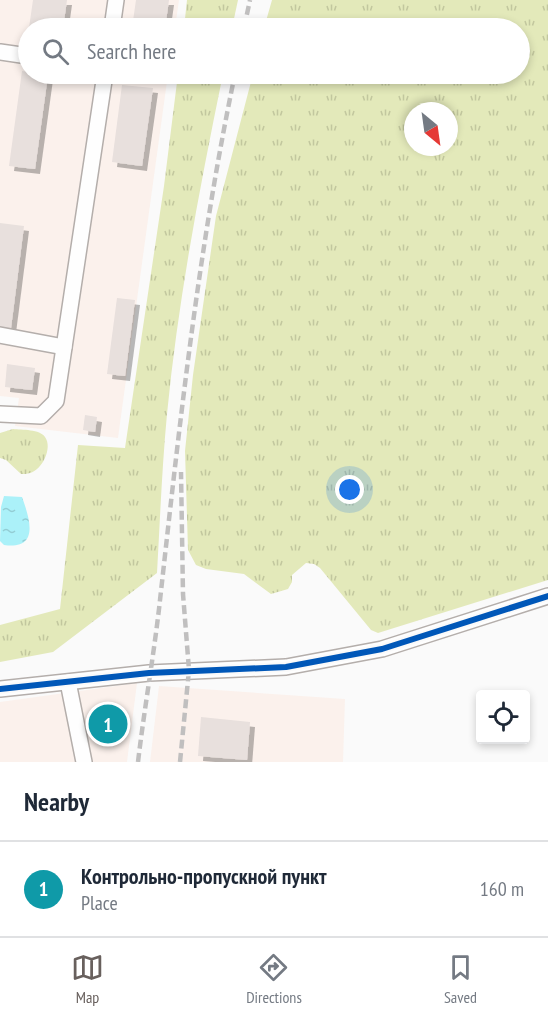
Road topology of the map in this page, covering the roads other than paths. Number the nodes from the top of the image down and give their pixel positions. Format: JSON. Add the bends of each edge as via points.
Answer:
{"nodes":[{"id":1,"x":116,"y":0,"type":"edge"},
{"id":2,"x":113,"y":18,"type":"edge"},
{"id":3,"x":0,"y":52,"type":"edge"},
{"id":4,"x":18,"y":55,"type":"edge"},
{"id":5,"x":103,"y":84,"type":"edge"},
{"id":6,"x":0,"y":335,"type":"edge"},
{"id":7,"x":64,"y":347,"type":"junction"},
{"id":8,"x":0,"y":414,"type":"edge"},
{"id":9,"x":548,"y":596,"type":"edge"},
{"id":10,"x":68,"y":682,"type":"junction"},
{"id":11,"x":0,"y":688,"type":"edge"},
{"id":12,"x":84,"y":762,"type":"edge"}],
"edges":[{"from":1,"to":2,"type":"street"},
{"from":3,"to":4,"type":"street"},
{"from":5,"to":7,"type":"street"},
{"from":6,"to":7,"type":"street"},
{"from":7,"to":8,"type":"street","via":[[56,401],[41,416]]},
{"from":9,"to":10,"type":"street","via":[[382,649],[286,667],[149,672]]},
{"from":10,"to":11,"type":"street"},
{"from":10,"to":12,"type":"street"}]}
